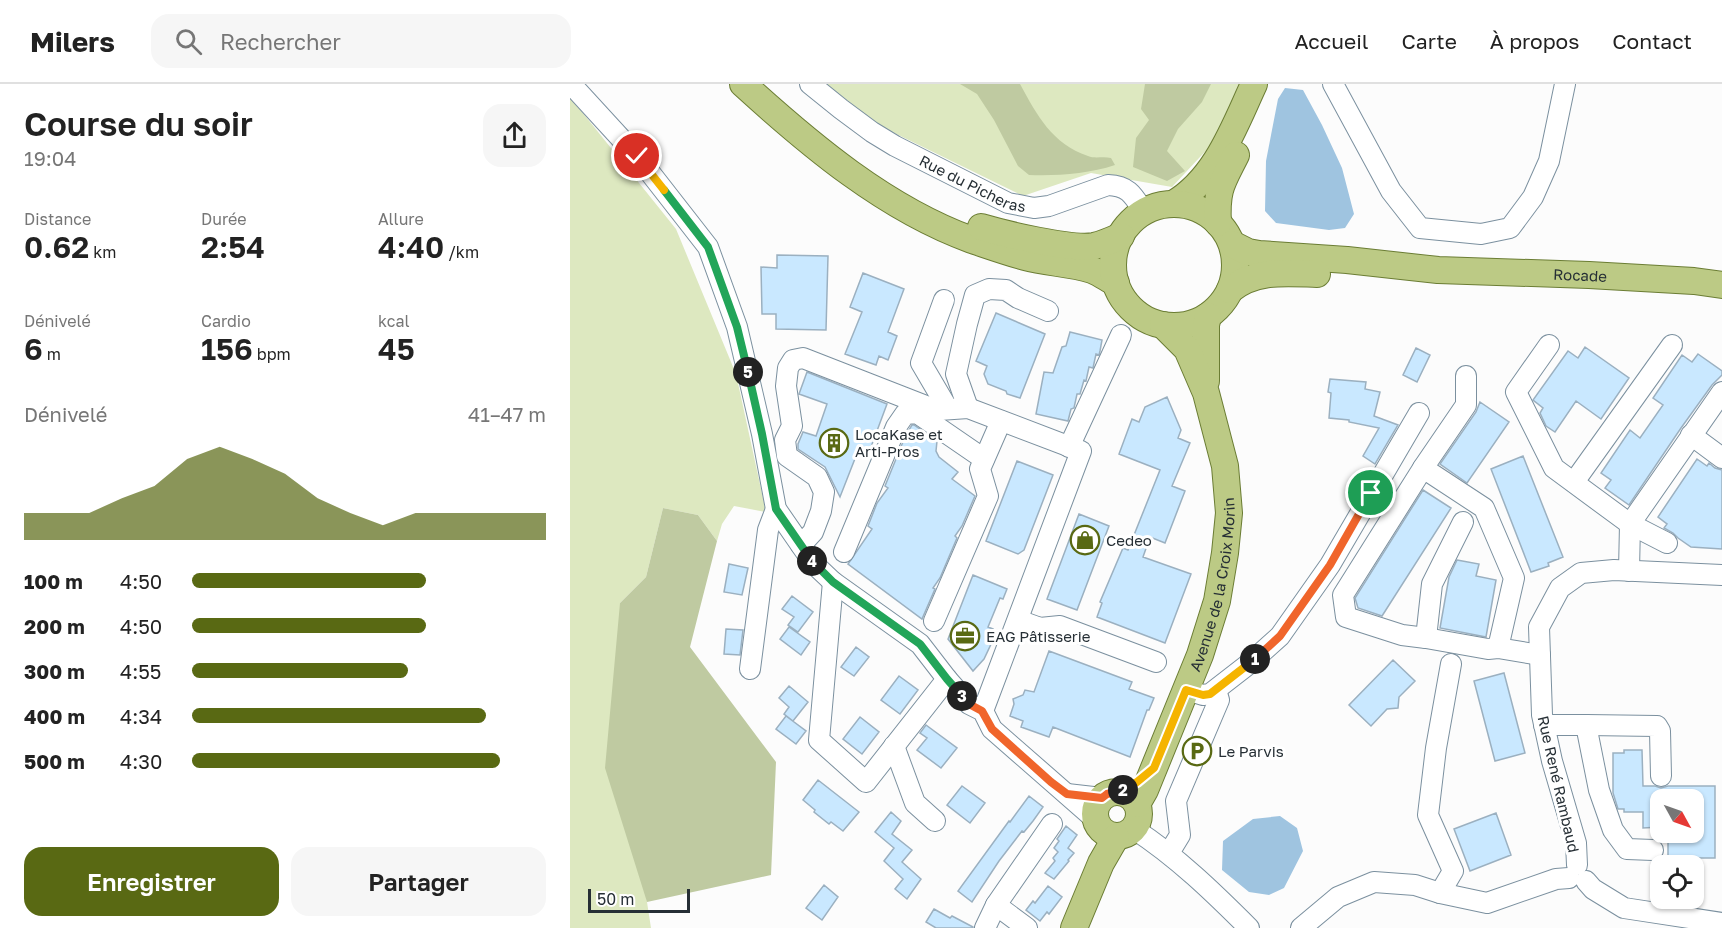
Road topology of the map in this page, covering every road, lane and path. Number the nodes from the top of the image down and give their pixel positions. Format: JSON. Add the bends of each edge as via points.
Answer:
{"nodes":[{"id":1,"x":571,"y":84,"type":"edge"},
{"id":2,"x":743,"y":84,"type":"edge"},
{"id":3,"x":754,"y":84,"type":"edge"},
{"id":4,"x":810,"y":84,"type":"edge"},
{"id":5,"x":1256,"y":84,"type":"edge"},
{"id":6,"x":1334,"y":84,"type":"edge"},
{"id":7,"x":1565,"y":84,"type":"edge"},
{"id":8,"x":1173,"y":204,"type":"junction"},
{"id":9,"x":1144,"y":212,"type":"junction"},
{"id":10,"x":1225,"y":233,"type":"junction"},
{"id":11,"x":1121,"y":236,"type":"junction"},
{"id":12,"x":1438,"y":270,"type":"junction"},
{"id":13,"x":1116,"y":283,"type":"junction"},
{"id":14,"x":1722,"y":285,"type":"edge"},
{"id":15,"x":1230,"y":290,"type":"junction"},
{"id":16,"x":944,"y":300,"type":"dead end"},
{"id":17,"x":1048,"y":311,"type":"dead end"},
{"id":18,"x":1208,"y":315,"type":"junction"},
{"id":19,"x":1163,"y":325,"type":"junction"},
{"id":20,"x":1121,"y":335,"type":"dead end"},
{"id":21,"x":1549,"y":345,"type":"dead end"},
{"id":22,"x":1672,"y":345,"type":"dead end"},
{"id":23,"x":1466,"y":376,"type":"dead end"},
{"id":24,"x":1722,"y":392,"type":"edge"},
{"id":25,"x":1206,"y":393,"type":"junction"},
{"id":26,"x":958,"y":409,"type":"junction"},
{"id":27,"x":1419,"y":413,"type":"dead end"},
{"id":28,"x":1001,"y":421,"type":"junction"},
{"id":29,"x":1691,"y":435,"type":"junction"},
{"id":30,"x":1068,"y":447,"type":"junction"},
{"id":31,"x":1722,"y":458,"type":"edge"},
{"id":32,"x":984,"y":459,"type":"junction"},
{"id":33,"x":1423,"y":468,"type":"junction"},
{"id":34,"x":1574,"y":482,"type":"junction"},
{"id":35,"x":776,"y":509,"type":"junction"},
{"id":36,"x":1463,"y":522,"type":"dead end"},
{"id":37,"x":1630,"y":524,"type":"junction"},
{"id":38,"x":1667,"y":543,"type":"dead end"},
{"id":39,"x":801,"y":545,"type":"junction"},
{"id":40,"x":844,"y":552,"type":"dead end"},
{"id":41,"x":1629,"y":571,"type":"junction"},
{"id":42,"x":1722,"y":575,"type":"edge"},
{"id":43,"x":833,"y":582,"type":"junction"},
{"id":44,"x":1018,"y":620,"type":"junction"},
{"id":45,"x":934,"y":621,"type":"dead end"},
{"id":46,"x":1426,"y":638,"type":"junction"},
{"id":47,"x":1498,"y":648,"type":"junction"},
{"id":48,"x":1540,"y":655,"type":"junction"},
{"id":49,"x":1156,"y":662,"type":"dead end"},
{"id":50,"x":1451,"y":664,"type":"dead end"},
{"id":51,"x":750,"y":669,"type":"dead end"},
{"id":52,"x":947,"y":679,"type":"junction"},
{"id":53,"x":1186,"y":690,"type":"junction"},
{"id":54,"x":1216,"y":690,"type":"junction"},
{"id":55,"x":982,"y":711,"type":"junction"},
{"id":56,"x":1544,"y":725,"type":"junction"},
{"id":57,"x":1586,"y":725,"type":"junction"},
{"id":58,"x":894,"y":746,"type":"junction"},
{"id":59,"x":1661,"y":776,"type":"dead end"},
{"id":60,"x":1115,"y":815,"type":"junction"},
{"id":61,"x":936,"y":821,"type":"dead end"},
{"id":62,"x":1052,"y":824,"type":"dead end"},
{"id":63,"x":1653,"y":850,"type":"dead end"},
{"id":64,"x":1169,"y":853,"type":"junction"},
{"id":65,"x":1577,"y":875,"type":"junction"},
{"id":66,"x":1440,"y":893,"type":"junction"},
{"id":67,"x":996,"y":905,"type":"junction"},
{"id":68,"x":1721,"y":917,"type":"edge"},
{"id":69,"x":985,"y":928,"type":"edge"},
{"id":70,"x":1027,"y":928,"type":"edge"},
{"id":71,"x":1074,"y":928,"type":"edge"},
{"id":72,"x":1249,"y":928,"type":"edge"},
{"id":73,"x":1301,"y":928,"type":"edge"}],
"edges":[{"from":1,"to":35,"type":"street","via":[[637,156],[708,247],[737,327]]},
{"from":2,"to":13,"type":"main road","via":[[854,177],[919,217],[1001,250],[1094,271]]},
{"from":3,"to":11,"type":"main road","via":[[897,190],[956,218],[984,228],[1076,247],[1093,246]]},
{"from":4,"to":9,"type":"street","name":"Rue du Picheras","via":[[895,146],[1008,203],[1034,208],[1049,206],[1108,185],[1127,189]]},
{"from":5,"to":8,"type":"main road","via":[[1209,171],[1192,191]]},
{"from":5,"to":10,"type":"main road","via":[[1249,122],[1218,195]]},
{"from":6,"to":7,"type":"street","via":[[1391,191],[1420,228],[1481,234],[1510,228],[1533,197],[1549,161]]},
{"from":8,"to":9,"type":"main road"},
{"from":8,"to":10,"type":"main road","via":[[1205,212]]},
{"from":9,"to":11,"type":"main road"},
{"from":10,"to":12,"type":"main road","name":"Rocade","via":[[1248,252],[1258,254]]},
{"from":10,"to":15,"type":"main road","via":[[1235,259]]},
{"from":11,"to":13,"type":"main road","via":[[1113,267]]},
{"from":12,"to":14,"type":"main road","name":"Rocade"},
{"from":12,"to":15,"type":"main road","name":"Rocade","via":[[1262,274],[1239,282]]},
{"from":13,"to":19,"type":"main road","via":[[1126,302],[1142,317]]},
{"from":15,"to":18,"type":"main road"},
{"from":16,"to":26,"type":"street","via":[[921,363]]},
{"from":17,"to":26,"type":"street","via":[[1006,290],[989,289],[975,295],[956,374]]},
{"from":18,"to":19,"type":"main road","via":[[1186,325]]},
{"from":18,"to":25,"type":"main road","name":"Avenue de la Croix Morin"},
{"from":19,"to":25,"type":"main road","name":"Avenue de la Croix Morin","via":[[1187,349]]},
{"from":20,"to":30,"type":"street"},
{"from":21,"to":34,"type":"street","via":[[1516,392],[1554,468]]},
{"from":22,"to":34,"type":"street"},
{"from":23,"to":33,"type":"street","via":[[1466,405]]},
{"from":24,"to":29,"type":"street"},
{"from":25,"to":53,"type":"main road","name":"Avenue de la Croix Morin","via":[[1225,466],[1228,513],[1217,601]]},
{"from":26,"to":28,"type":"street"},
{"from":26,"to":39,"type":"street","via":[[939,410],[803,358],[793,360],[786,386],[792,426],[785,440],[787,456],[817,477],[824,492],[813,532]]},
{"from":27,"to":54,"type":"street","via":[[1330,565],[1280,636]]},
{"from":28,"to":30,"type":"street"},
{"from":28,"to":32,"type":"street"},
{"from":29,"to":31,"type":"street"},
{"from":29,"to":37,"type":"street"},
{"from":30,"to":44,"type":"street","via":[[1081,451]]},
{"from":32,"to":40,"type":"street","via":[[917,412],[905,414]]},
{"from":32,"to":45,"type":"street","via":[[980,469],[987,496]]},
{"from":33,"to":46,"type":"street","via":[[1343,595],[1346,617],[1402,635]]},
{"from":33,"to":47,"type":"street","via":[[1484,508],[1514,578]]},
{"from":34,"to":37,"type":"street"},
{"from":35,"to":39,"type":"street"},
{"from":35,"to":51,"type":"street","via":[[768,530]]},
{"from":36,"to":46,"type":"street","via":[[1432,584]]},
{"from":37,"to":38,"type":"street"},
{"from":37,"to":41,"type":"street"},
{"from":39,"to":43,"type":"street"},
{"from":41,"to":42,"type":"street","name":"Rue René Rambaud"},
{"from":41,"to":48,"type":"street","name":"Rue René Rambaud","via":[[1581,573],[1560,588],[1539,627]]},
{"from":43,"to":52,"type":"street","via":[[920,644]]},
{"from":43,"to":58,"type":"street","via":[[819,740],[866,782]]},
{"from":44,"to":49,"type":"street","via":[[1040,628],[1060,626]]},
{"from":44,"to":55,"type":"street"},
{"from":46,"to":47,"type":"street","via":[[1488,650]]},
{"from":47,"to":48,"type":"street"},
{"from":48,"to":56,"type":"street","name":"Rue René Rambaud"},
{"from":50,"to":66,"type":"street","via":[[1428,815],[1453,871]]},
{"from":52,"to":55,"type":"street","via":[[969,704]]},
{"from":52,"to":58,"type":"street"},
{"from":53,"to":54,"type":"street","via":[[1203,695]]},
{"from":53,"to":60,"type":"main road","name":"Avenue de la Croix Morin","via":[[1145,790]]},
{"from":54,"to":64,"type":"street","via":[[1219,700],[1176,801],[1180,836]]},
{"from":55,"to":60,"type":"street","via":[[992,729],[1051,782],[1067,794]]},
{"from":56,"to":57,"type":"street"},
{"from":56,"to":65,"type":"street","name":"Rue René Rambaud","via":[[1576,843]]},
{"from":57,"to":59,"type":"street","via":[[1657,726]]},
{"from":57,"to":63,"type":"street","via":[[1599,790],[1613,830],[1627,849]]},
{"from":58,"to":61,"type":"street","via":[[915,803]]},
{"from":60,"to":64,"type":"street"},
{"from":60,"to":71,"type":"main road","name":"Avenue de la Croix Morin","via":[[1101,863]]},
{"from":62,"to":67,"type":"street"},
{"from":64,"to":72,"type":"street"},
{"from":65,"to":66,"type":"street","via":[[1487,903]]},
{"from":65,"to":68,"type":"street","via":[[1624,908]]},
{"from":66,"to":73,"type":"street","via":[[1415,885],[1374,882],[1338,897]]},
{"from":67,"to":69,"type":"street"},
{"from":67,"to":70,"type":"street"}]}
